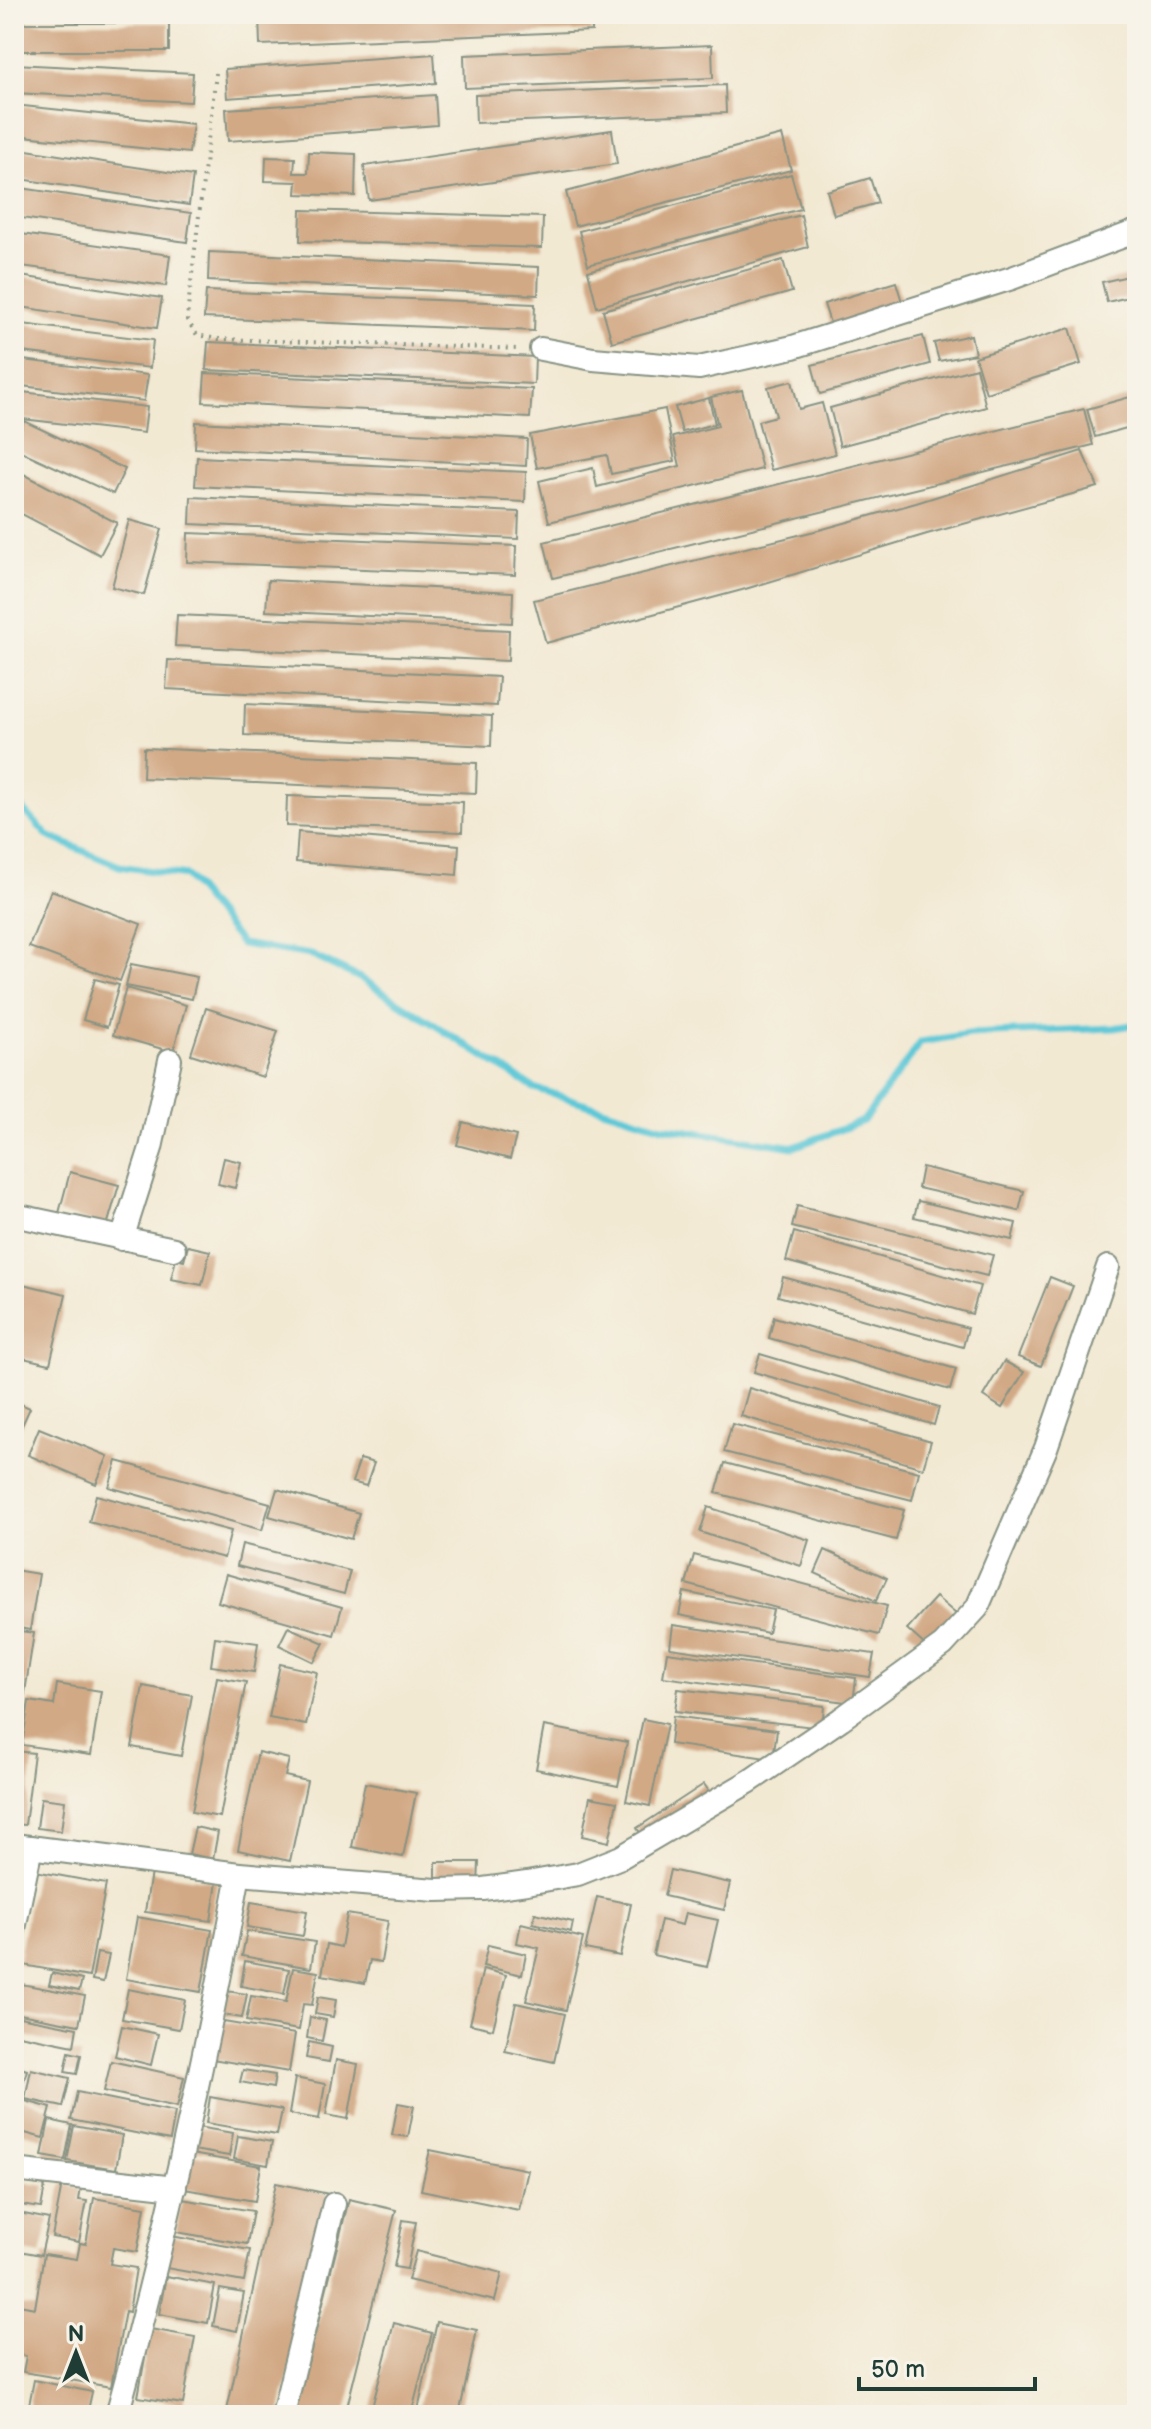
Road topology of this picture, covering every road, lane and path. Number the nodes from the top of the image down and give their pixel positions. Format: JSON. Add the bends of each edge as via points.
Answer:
{"nodes":[{"id":1,"x":216,"y":73,"type":"dead end"},
{"id":2,"x":1137,"y":231,"type":"edge"},
{"id":3,"x":541,"y":349,"type":"joint"},
{"id":4,"x":170,"y":1060,"type":"dead end"},
{"id":5,"x":14,"y":1215,"type":"edge"},
{"id":6,"x":122,"y":1239,"type":"junction"},
{"id":7,"x":174,"y":1249,"type":"dead end"},
{"id":8,"x":1108,"y":1267,"type":"dead end"},
{"id":9,"x":22,"y":1846,"type":"edge"},
{"id":10,"x":239,"y":1874,"type":"junction"},
{"id":11,"x":14,"y":1929,"type":"edge"},
{"id":12,"x":14,"y":2170,"type":"edge"},
{"id":13,"x":175,"y":2188,"type":"junction"},
{"id":14,"x":334,"y":2204,"type":"dead end"},
{"id":15,"x":117,"y":2415,"type":"edge"},
{"id":16,"x":283,"y":2415,"type":"edge"}],
"edges":[{"from":1,"to":3,"type":"path","via":[[187,320],[197,335]]},
{"from":2,"to":3,"type":"street","via":[[1012,278],[793,347],[699,368]]},
{"from":4,"to":6,"type":"street","via":[[151,1148]]},
{"from":5,"to":6,"type":"street"},
{"from":6,"to":7,"type":"street"},
{"from":8,"to":10,"type":"street","via":[[1046,1448],[977,1608],[943,1645],[841,1719],[672,1828],[578,1874],[483,1889],[436,1890]]},
{"from":9,"to":10,"type":"street"},
{"from":9,"to":11,"type":"street"},
{"from":10,"to":13,"type":"street"},
{"from":12,"to":13,"type":"street"},
{"from":13,"to":15,"type":"street"},
{"from":14,"to":16,"type":"street"}]}
